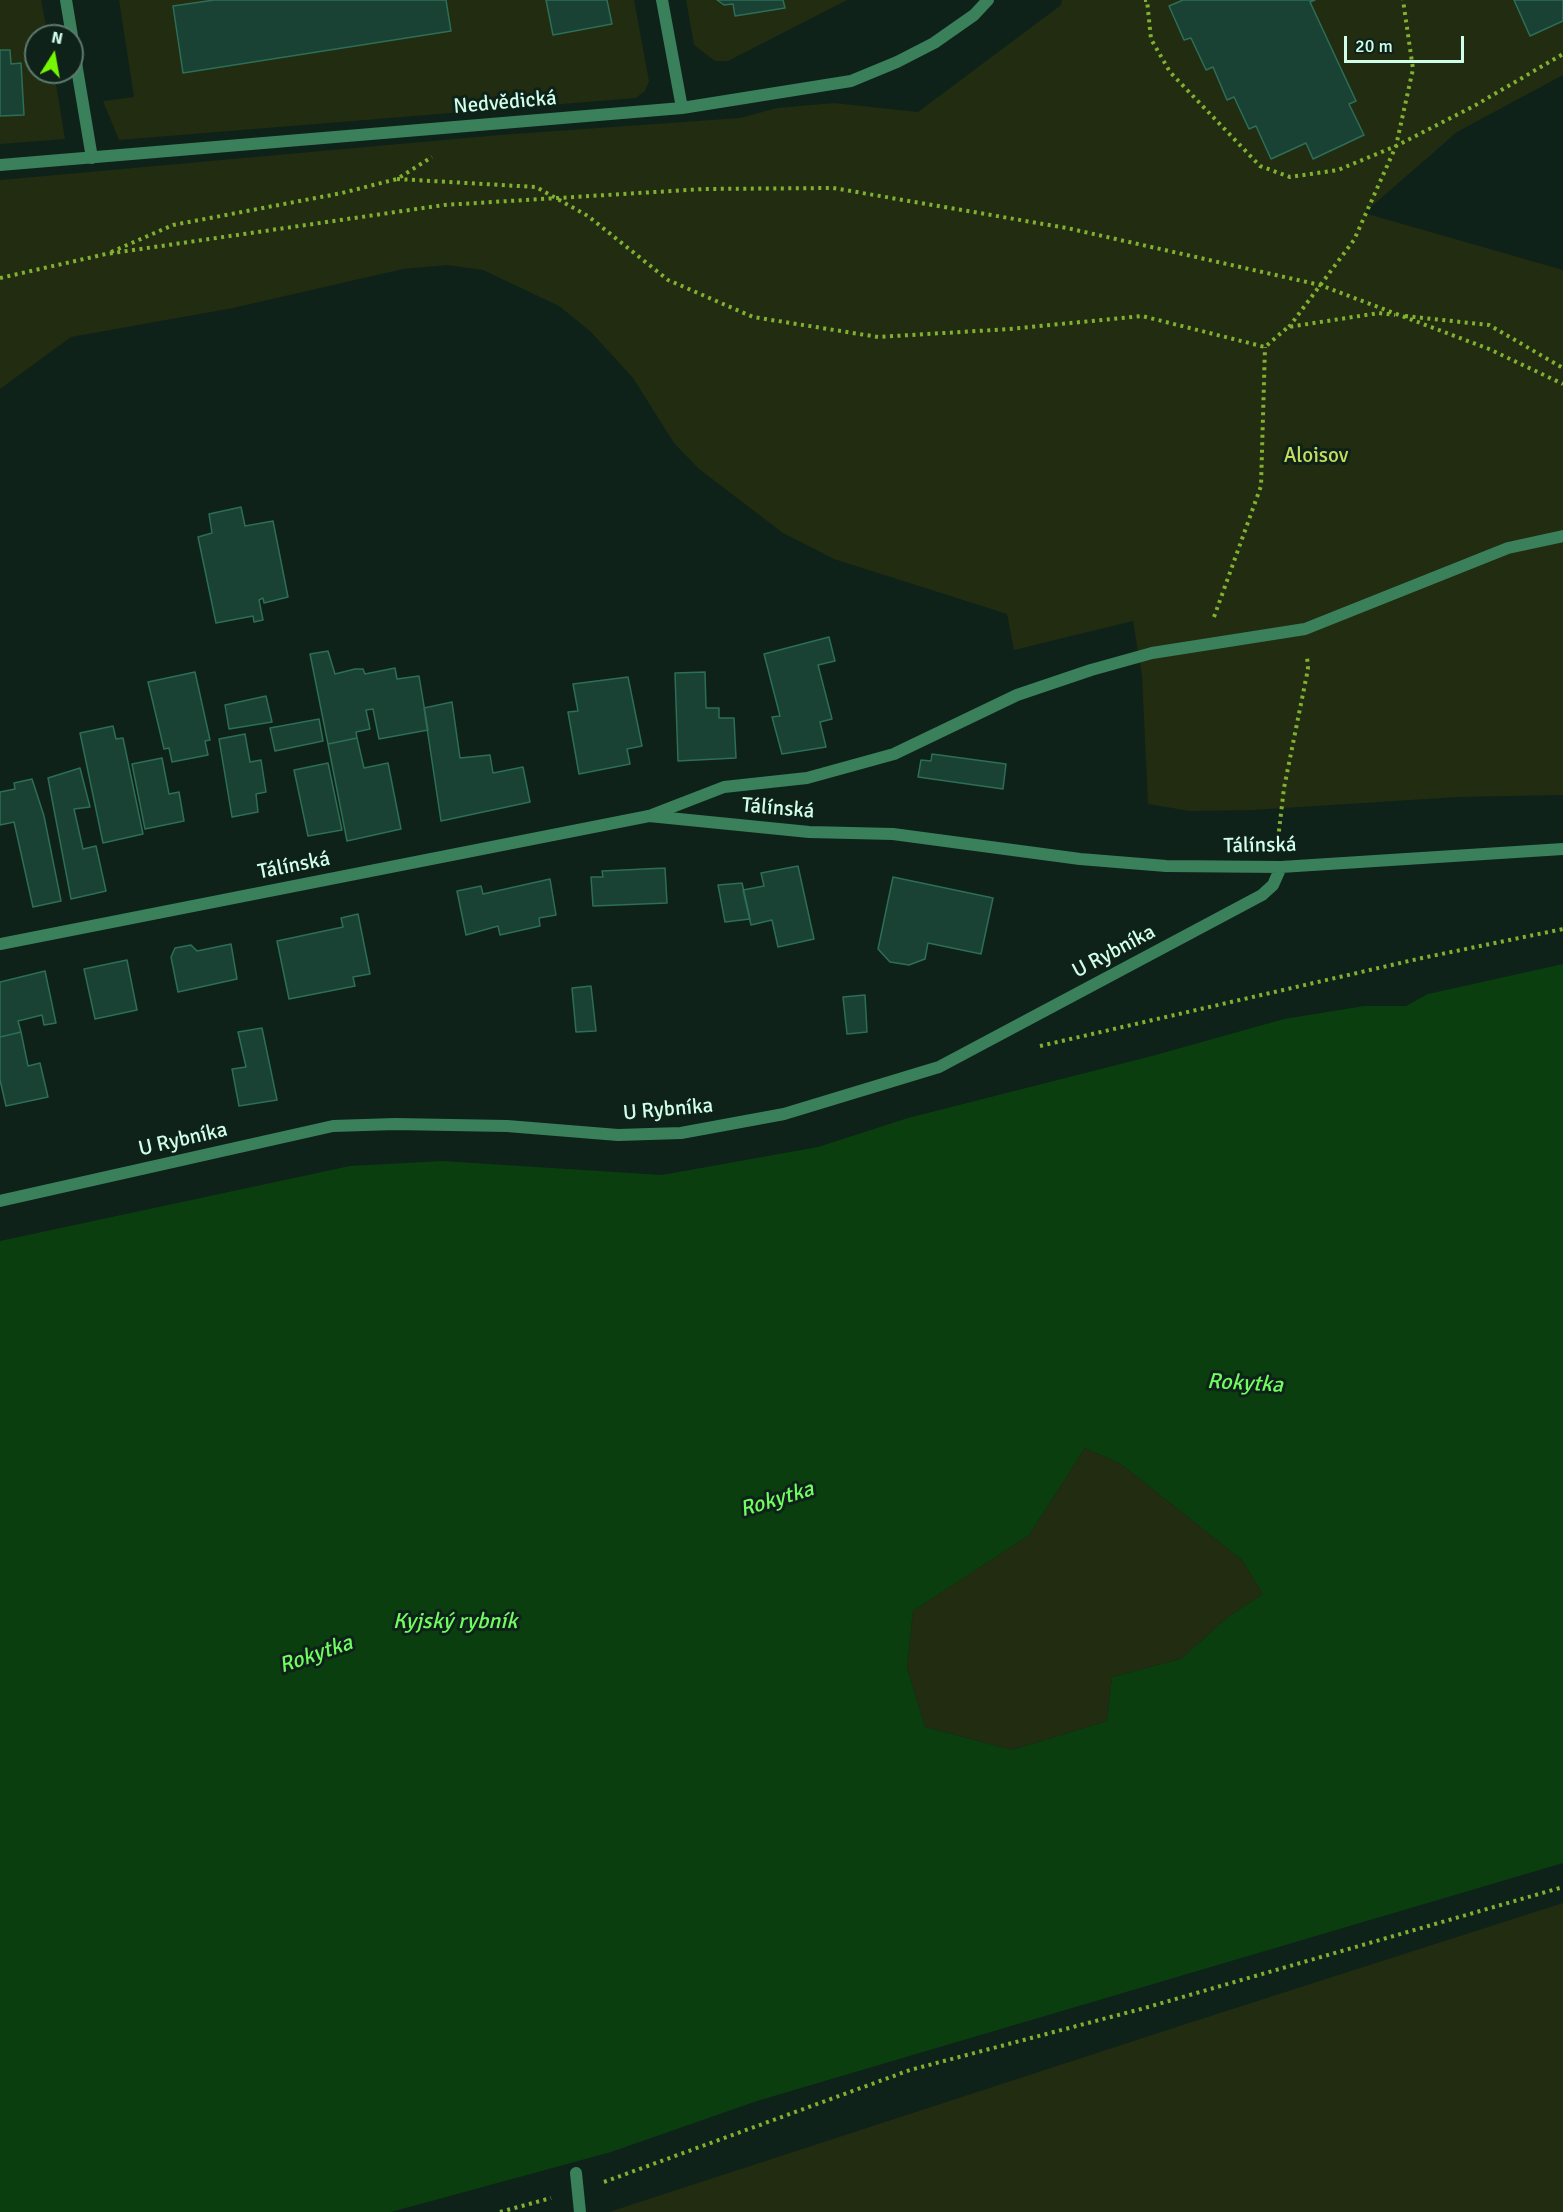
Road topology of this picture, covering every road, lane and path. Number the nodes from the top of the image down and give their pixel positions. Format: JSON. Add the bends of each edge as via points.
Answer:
{"nodes":[{"id":1,"x":66,"y":0,"type":"edge"},
{"id":2,"x":662,"y":0,"type":"edge"},
{"id":3,"x":988,"y":0,"type":"edge"},
{"id":4,"x":1144,"y":0,"type":"edge"},
{"id":5,"x":1403,"y":0,"type":"edge"},
{"id":6,"x":70,"y":24,"type":"edge"},
{"id":7,"x":1563,"y":54,"type":"edge"},
{"id":8,"x":80,"y":84,"type":"edge"},
{"id":9,"x":682,"y":108,"type":"junction"},
{"id":10,"x":1396,"y":146,"type":"junction"},
{"id":11,"x":437,"y":154,"type":"dead end"},
{"id":12,"x":92,"y":158,"type":"junction"},
{"id":13,"x":0,"y":165,"type":"edge"},
{"id":14,"x":397,"y":179,"type":"junction"},
{"id":15,"x":553,"y":196,"type":"junction"},
{"id":16,"x":106,"y":254,"type":"junction"},
{"id":17,"x":0,"y":278,"type":"edge"},
{"id":18,"x":1320,"y":285,"type":"junction"},
{"id":19,"x":1400,"y":315,"type":"junction"},
{"id":20,"x":1288,"y":327,"type":"junction"},
{"id":21,"x":1265,"y":347,"type":"junction"},
{"id":22,"x":1563,"y":368,"type":"edge"},
{"id":23,"x":1563,"y":384,"type":"edge"},
{"id":24,"x":1563,"y":536,"type":"edge"},
{"id":25,"x":1305,"y":629,"type":"junction"},
{"id":26,"x":1204,"y":646,"type":"junction"},
{"id":27,"x":648,"y":816,"type":"junction"},
{"id":28,"x":1278,"y":839,"type":"dead end"},
{"id":29,"x":1563,"y":849,"type":"edge"},
{"id":30,"x":1281,"y":867,"type":"junction"},
{"id":31,"x":1563,"y":929,"type":"edge"},
{"id":32,"x":0,"y":944,"type":"edge"},
{"id":33,"x":1028,"y":1048,"type":"dead end"},
{"id":34,"x":0,"y":1201,"type":"edge"},
{"id":35,"x":1563,"y":1887,"type":"edge"},
{"id":36,"x":576,"y":2173,"type":"dead end"},
{"id":37,"x":578,"y":2191,"type":"junction"},
{"id":38,"x":500,"y":2212,"type":"edge"},
{"id":39,"x":580,"y":2212,"type":"edge"}],
"edges":[{"from":1,"to":6,"type":"street"},
{"from":2,"to":9,"type":"street"},
{"from":3,"to":9,"type":"street","name":"Nedvědická","via":[[974,15],[934,43],[851,81]]},
{"from":4,"to":10,"type":"path","via":[[1151,39],[1170,72],[1260,166],[1290,177],[1338,170]]},
{"from":5,"to":10,"type":"path","via":[[1413,69]]},
{"from":7,"to":10,"type":"path"},
{"from":8,"to":12,"type":"street"},
{"from":9,"to":12,"type":"street","name":"Nedvědická"},
{"from":10,"to":18,"type":"path","via":[[1354,240]]},
{"from":11,"to":14,"type":"path"},
{"from":12,"to":13,"type":"street","name":"Nedvědická"},
{"from":14,"to":15,"type":"path","via":[[536,187]]},
{"from":14,"to":16,"type":"path","via":[[173,225]]},
{"from":15,"to":16,"type":"path","via":[[444,205]]},
{"from":15,"to":18,"type":"path","via":[[833,188],[1066,228]]},
{"from":15,"to":21,"type":"path","via":[[588,216],[668,280],[753,317],[878,338],[1142,316]]},
{"from":16,"to":17,"type":"path"},
{"from":18,"to":19,"type":"path"},
{"from":18,"to":20,"type":"path"},
{"from":19,"to":20,"type":"path","via":[[1379,313]]},
{"from":19,"to":22,"type":"path","via":[[1489,325]]},
{"from":19,"to":23,"type":"path","via":[[1489,349]]},
{"from":20,"to":21,"type":"path"},
{"from":21,"to":26,"type":"path","via":[[1261,486]]},
{"from":24,"to":25,"type":"street","via":[[1508,548]]},
{"from":25,"to":26,"type":"street"},
{"from":25,"to":28,"type":"path","via":[[1308,669]]},
{"from":26,"to":27,"type":"street","via":[[1152,653],[1017,695],[894,754],[807,778],[724,787]]},
{"from":27,"to":30,"type":"street","name":"Tálínská","via":[[809,832],[893,834],[1080,859],[1166,866]]},
{"from":27,"to":32,"type":"street","name":"Tálínská"},
{"from":29,"to":30,"type":"street","name":"Tálínská"},
{"from":30,"to":34,"type":"street","name":"U Rybníka","via":[[1273,885],[1262,895],[939,1067],[784,1114],[681,1133],[618,1135],[507,1126],[333,1126]]},
{"from":31,"to":33,"type":"path"},
{"from":35,"to":37,"type":"path","via":[[1141,2009],[910,2070]]},
{"from":36,"to":37,"type":"street"},
{"from":37,"to":38,"type":"path"},
{"from":37,"to":39,"type":"street"}]}
